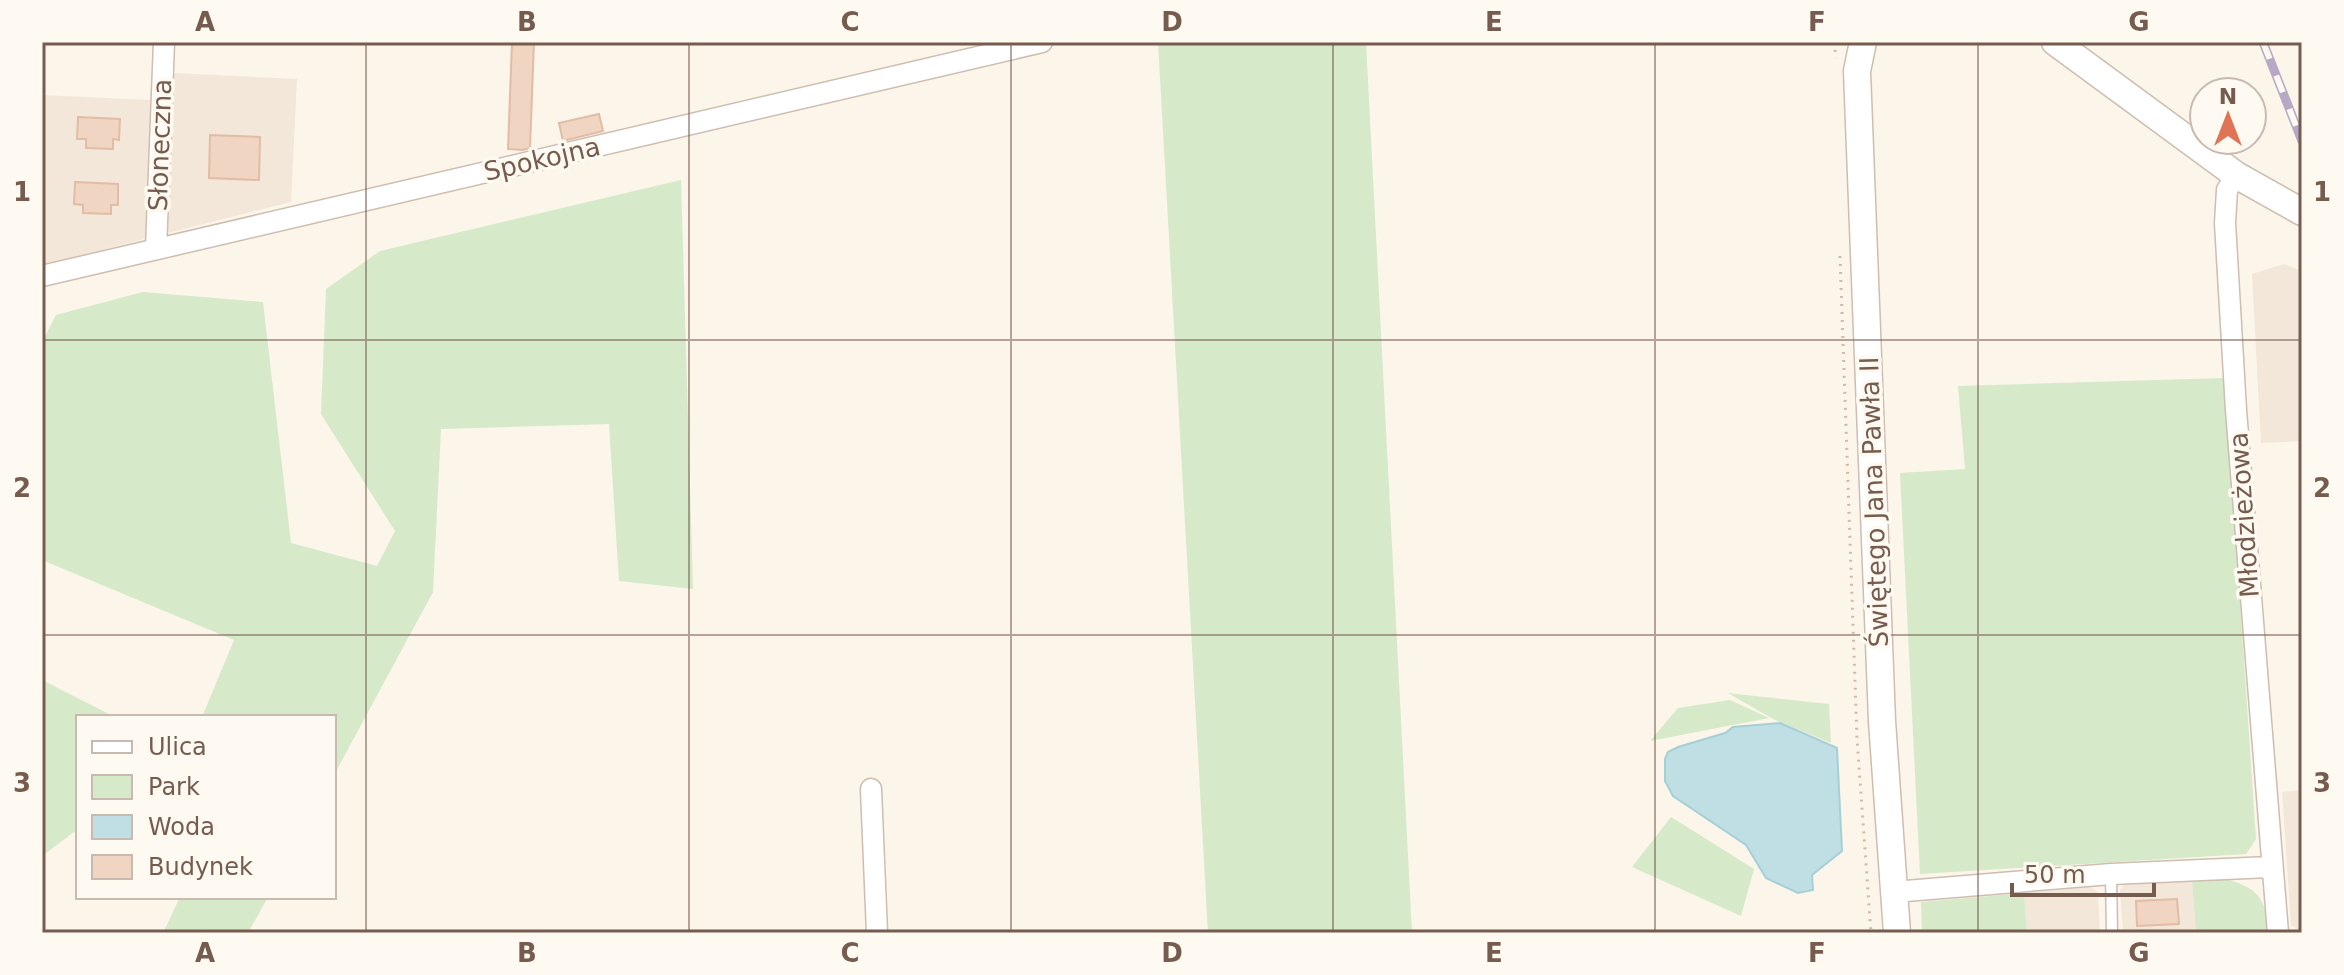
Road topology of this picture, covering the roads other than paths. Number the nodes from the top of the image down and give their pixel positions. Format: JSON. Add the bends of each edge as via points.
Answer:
{"nodes":[{"id":1,"x":164,"y":42,"type":"edge"},
{"id":2,"x":1042,"y":42,"type":"edge"},
{"id":3,"x":1850,"y":42,"type":"edge"},
{"id":4,"x":1863,"y":42,"type":"edge"},
{"id":5,"x":2055,"y":42,"type":"edge"},
{"id":6,"x":1857,"y":71,"type":"junction"},
{"id":7,"x":2236,"y":175,"type":"junction"},
{"id":8,"x":2302,"y":212,"type":"edge"},
{"id":9,"x":156,"y":249,"type":"junction"},
{"id":10,"x":42,"y":276,"type":"edge"},
{"id":11,"x":871,"y":789,"type":"dead end"},
{"id":12,"x":2270,"y":867,"type":"junction"},
{"id":13,"x":2111,"y":874,"type":"junction"},
{"id":14,"x":1894,"y":892,"type":"junction"},
{"id":15,"x":877,"y":933,"type":"edge"},
{"id":16,"x":1897,"y":933,"type":"edge"},
{"id":17,"x":2112,"y":933,"type":"edge"},
{"id":18,"x":2278,"y":933,"type":"edge"}],
"edges":[{"from":1,"to":9,"type":"street","name":"Słoneczna"},
{"from":2,"to":9,"type":"street","name":"Spokojna"},
{"from":3,"to":6,"type":"street","name":"Świętego Jana Pawła II"},
{"from":4,"to":6,"type":"street","name":"Świętego Jana Pawła II"},
{"from":5,"to":7,"type":"street"},
{"from":6,"to":14,"type":"street","name":"Świętego Jana Pawła II","via":[[1882,721]]},
{"from":7,"to":8,"type":"street"},
{"from":7,"to":12,"type":"street","name":"Młodzieżowa","via":[[2227,190],[2225,223]]},
{"from":9,"to":10,"type":"street","name":"Spokojna"},
{"from":11,"to":15,"type":"street"},
{"from":12,"to":13,"type":"street"},
{"from":12,"to":18,"type":"street","name":"Młodzieżowa"},
{"from":13,"to":14,"type":"street"},
{"from":13,"to":17,"type":"lane"},
{"from":14,"to":16,"type":"street","name":"Świętego Jana Pawła II"}]}
